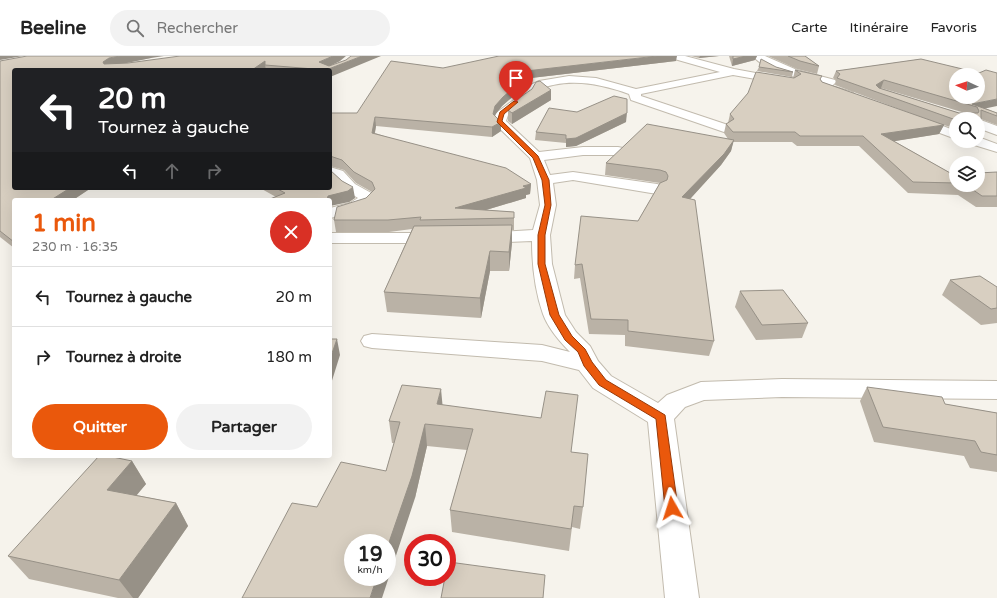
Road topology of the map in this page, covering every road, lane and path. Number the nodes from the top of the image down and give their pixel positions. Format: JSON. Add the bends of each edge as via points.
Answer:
{"nodes":[{"id":1,"x":674,"y":56,"type":"edge"},
{"id":2,"x":758,"y":56,"type":"edge"},
{"id":3,"x":715,"y":57,"type":"dead end"},
{"id":4,"x":694,"y":60,"type":"junction"},
{"id":5,"x":733,"y":72,"type":"junction"},
{"id":6,"x":828,"y":85,"type":"junction"},
{"id":7,"x":856,"y":87,"type":"edge"},
{"id":8,"x":635,"y":92,"type":"junction"},
{"id":9,"x":862,"y":100,"type":"edge"},
{"id":10,"x":906,"y":116,"type":"edge"},
{"id":11,"x":985,"y":126,"type":"edge"},
{"id":12,"x":724,"y":128,"type":"dead end"},
{"id":13,"x":997,"y":131,"type":"edge"},
{"id":14,"x":949,"y":132,"type":"edge"},
{"id":15,"x":985,"y":144,"type":"edge"},
{"id":16,"x":997,"y":148,"type":"edge"},
{"id":17,"x":618,"y":151,"type":"edge"},
{"id":18,"x":536,"y":157,"type":"junction"},
{"id":19,"x":332,"y":172,"type":"edge"},
{"id":20,"x":545,"y":180,"type":"junction"},
{"id":21,"x":657,"y":189,"type":"edge"},
{"id":22,"x":332,"y":212,"type":"edge"},
{"id":23,"x":541,"y":235,"type":"junction"},
{"id":24,"x":332,"y":238,"type":"edge"},
{"id":25,"x":372,"y":341,"type":"dead end"},
{"id":26,"x":587,"y":364,"type":"junction"},
{"id":27,"x":997,"y":390,"type":"edge"},
{"id":28,"x":661,"y":418,"type":"junction"},
{"id":29,"x":682,"y":598,"type":"edge"}],
"edges":[{"from":1,"to":4,"type":"street"},
{"from":2,"to":6,"type":"street","via":[[782,69]]},
{"from":3,"to":4,"type":"street"},
{"from":4,"to":5,"type":"street"},
{"from":5,"to":6,"type":"street"},
{"from":5,"to":8,"type":"street"},
{"from":6,"to":7,"type":"street"},
{"from":6,"to":9,"type":"street"},
{"from":8,"to":12,"type":"street","via":[[635,98]]},
{"from":8,"to":18,"type":"street","via":[[608,83],[570,79],[539,84],[530,89],[527,96],[502,113],[500,122]]},
{"from":10,"to":14,"type":"street"},
{"from":11,"to":13,"type":"street"},
{"from":15,"to":16,"type":"street"},
{"from":17,"to":18,"type":"street","via":[[583,151]]},
{"from":18,"to":20,"type":"street"},
{"from":19,"to":22,"type":"street","via":[[339,174],[345,184],[352,189],[368,197],[356,206]]},
{"from":20,"to":21,"type":"street","via":[[572,176]]},
{"from":20,"to":23,"type":"street","via":[[548,205]]},
{"from":23,"to":24,"type":"street"},
{"from":23,"to":26,"type":"street","via":[[542,264],[554,315],[568,338],[582,351]]},
{"from":25,"to":26,"type":"street","via":[[542,353]]},
{"from":26,"to":28,"type":"street","via":[[602,382]]},
{"from":27,"to":28,"type":"street","via":[[782,388],[701,391],[676,401]]},
{"from":28,"to":29,"type":"street"}]}
